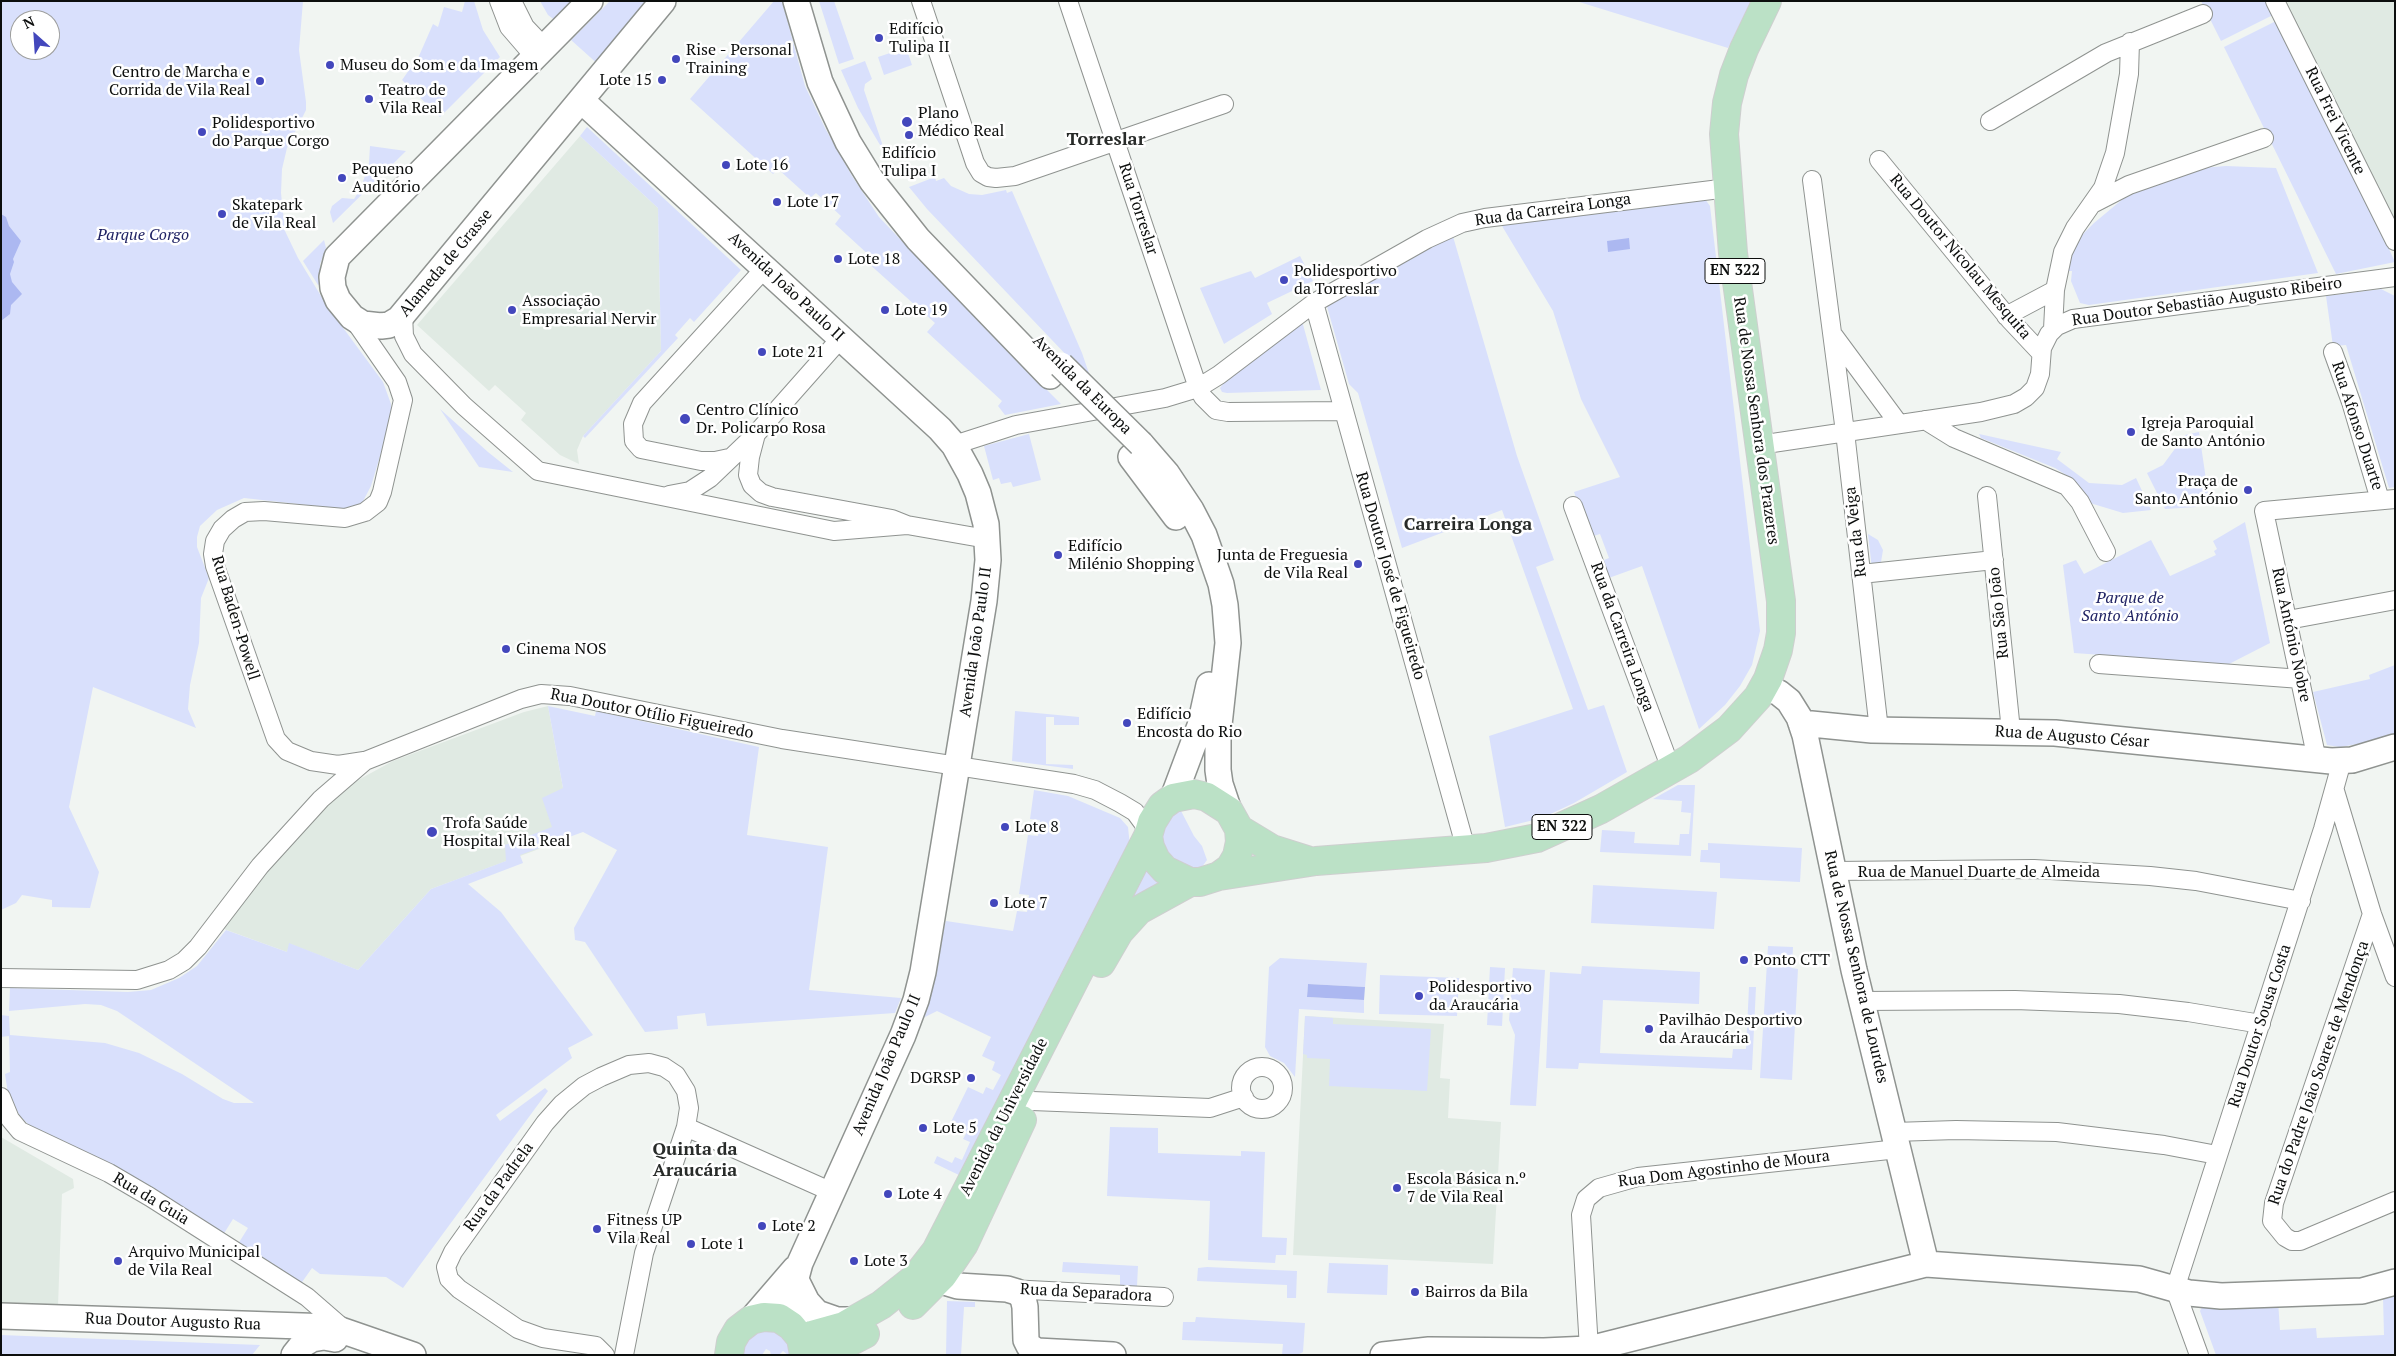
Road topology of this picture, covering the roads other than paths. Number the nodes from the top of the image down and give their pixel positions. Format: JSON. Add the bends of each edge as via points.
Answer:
{"nodes":[{"id":1,"x":499,"y":1,"type":"edge"},
{"id":2,"x":512,"y":1,"type":"edge"},
{"id":3,"x":590,"y":1,"type":"edge"},
{"id":4,"x":663,"y":1,"type":"edge"},
{"id":5,"x":796,"y":1,"type":"edge"},
{"id":6,"x":813,"y":1,"type":"edge"},
{"id":7,"x":922,"y":1,"type":"edge"},
{"id":8,"x":1068,"y":1,"type":"edge"},
{"id":9,"x":1767,"y":1,"type":"edge"},
{"id":10,"x":2276,"y":1,"type":"edge"},
{"id":11,"x":2203,"y":14,"type":"dead end"},
{"id":12,"x":2130,"y":42,"type":"junction"},
{"id":13,"x":539,"y":52,"type":"junction"},
{"id":14,"x":582,"y":101,"type":"junction"},
{"id":15,"x":1224,"y":104,"type":"dead end"},
{"id":16,"x":1990,"y":121,"type":"dead end"},
{"id":17,"x":2264,"y":138,"type":"dead end"},
{"id":18,"x":1116,"y":142,"type":"junction"},
{"id":19,"x":1879,"y":160,"type":"dead end"},
{"id":20,"x":1812,"y":180,"type":"dead end"},
{"id":21,"x":1728,"y":188,"type":"junction"},
{"id":22,"x":2094,"y":203,"type":"junction"},
{"id":23,"x":2395,"y":242,"type":"edge"},
{"id":24,"x":765,"y":268,"type":"junction"},
{"id":25,"x":2391,"y":280,"type":"edge"},
{"id":26,"x":2055,"y":290,"type":"junction"},
{"id":27,"x":1314,"y":303,"type":"junction"},
{"id":28,"x":403,"y":314,"type":"junction"},
{"id":29,"x":2006,"y":316,"type":"junction"},
{"id":30,"x":352,"y":317,"type":"junction"},
{"id":31,"x":2053,"y":330,"type":"junction"},
{"id":32,"x":1832,"y":334,"type":"junction"},
{"id":33,"x":841,"y":338,"type":"junction"},
{"id":34,"x":2333,"y":352,"type":"dead end"},
{"id":35,"x":2041,"y":353,"type":"junction"},
{"id":36,"x":1055,"y":371,"type":"junction"},
{"id":37,"x":1198,"y":388,"type":"junction"},
{"id":38,"x":1344,"y":411,"type":"junction"},
{"id":39,"x":1925,"y":420,"type":"junction"},
{"id":40,"x":1899,"y":424,"type":"junction"},
{"id":41,"x":1844,"y":432,"type":"junction"},
{"id":42,"x":756,"y":434,"type":"junction"},
{"id":43,"x":954,"y":445,"type":"junction"},
{"id":44,"x":1759,"y":445,"type":"junction"},
{"id":45,"x":1135,"y":450,"type":"junction"},
{"id":46,"x":729,"y":458,"type":"junction"},
{"id":47,"x":658,"y":496,"type":"junction"},
{"id":48,"x":1987,"y":496,"type":"dead end"},
{"id":49,"x":2387,"y":499,"type":"edge"},
{"id":50,"x":1573,"y":506,"type":"dead end"},
{"id":51,"x":907,"y":525,"type":"junction"},
{"id":52,"x":987,"y":539,"type":"junction"},
{"id":53,"x":2106,"y":552,"type":"dead end"},
{"id":54,"x":1994,"y":560,"type":"junction"},
{"id":55,"x":1861,"y":574,"type":"junction"},
{"id":56,"x":2395,"y":600,"type":"edge"},
{"id":57,"x":2288,"y":620,"type":"junction"},
{"id":58,"x":2099,"y":664,"type":"dead end"},
{"id":59,"x":2301,"y":678,"type":"junction"},
{"id":60,"x":1764,"y":686,"type":"junction"},
{"id":61,"x":1801,"y":723,"type":"junction"},
{"id":62,"x":1879,"y":730,"type":"junction"},
{"id":63,"x":2011,"y":731,"type":"junction"},
{"id":64,"x":2395,"y":747,"type":"edge"},
{"id":65,"x":2317,"y":760,"type":"junction"},
{"id":66,"x":365,"y":761,"type":"junction"},
{"id":67,"x":2342,"y":761,"type":"junction"},
{"id":68,"x":957,"y":766,"type":"junction"},
{"id":69,"x":1671,"y":769,"type":"junction"},
{"id":70,"x":2335,"y":791,"type":"junction"},
{"id":71,"x":1173,"y":798,"type":"junction"},
{"id":72,"x":1234,"y":820,"type":"junction"},
{"id":73,"x":1149,"y":834,"type":"junction"},
{"id":74,"x":1466,"y":849,"type":"junction"},
{"id":75,"x":1316,"y":861,"type":"junction"},
{"id":76,"x":1834,"y":872,"type":"junction"},
{"id":77,"x":1219,"y":876,"type":"junction"},
{"id":78,"x":1190,"y":882,"type":"junction"},
{"id":79,"x":2301,"y":901,"type":"junction"},
{"id":80,"x":2372,"y":914,"type":"junction"},
{"id":81,"x":2395,"y":977,"type":"edge"},
{"id":82,"x":1,"y":978,"type":"edge"},
{"id":83,"x":1861,"y":1000,"type":"junction"},
{"id":84,"x":2261,"y":1024,"type":"junction"},
{"id":85,"x":1,"y":1097,"type":"edge"},
{"id":86,"x":1244,"y":1097,"type":"dead end"},
{"id":87,"x":1032,"y":1101,"type":"junction"},
{"id":88,"x":686,"y":1127,"type":"junction"},
{"id":89,"x":20,"y":1130,"type":"junction"},
{"id":90,"x":1,"y":1132,"type":"edge"},
{"id":91,"x":1896,"y":1140,"type":"junction"},
{"id":92,"x":2217,"y":1155,"type":"junction"},
{"id":93,"x":832,"y":1192,"type":"junction"},
{"id":94,"x":2395,"y":1201,"type":"edge"},
{"id":95,"x":1926,"y":1264,"type":"junction"},
{"id":96,"x":798,"y":1270,"type":"junction"},
{"id":97,"x":938,"y":1280,"type":"junction"},
{"id":98,"x":2395,"y":1282,"type":"edge"},
{"id":99,"x":2175,"y":1289,"type":"junction"},
{"id":100,"x":1016,"y":1295,"type":"junction"},
{"id":101,"x":1164,"y":1297,"type":"dead end"},
{"id":102,"x":310,"y":1299,"type":"junction"},
{"id":103,"x":1,"y":1316,"type":"edge"},
{"id":104,"x":750,"y":1320,"type":"junction"},
{"id":105,"x":857,"y":1320,"type":"junction"},
{"id":106,"x":297,"y":1326,"type":"junction"},
{"id":107,"x":345,"y":1330,"type":"junction"},
{"id":108,"x":801,"y":1341,"type":"edge"},
{"id":109,"x":1588,"y":1349,"type":"junction"},
{"id":110,"x":295,"y":1353,"type":"edge"},
{"id":111,"x":729,"y":1353,"type":"edge"},
{"id":112,"x":377,"y":1355,"type":"edge"},
{"id":113,"x":413,"y":1355,"type":"edge"},
{"id":114,"x":604,"y":1355,"type":"edge"},
{"id":115,"x":624,"y":1355,"type":"edge"},
{"id":116,"x":824,"y":1355,"type":"edge"},
{"id":117,"x":1113,"y":1355,"type":"edge"},
{"id":118,"x":1382,"y":1355,"type":"edge"},
{"id":119,"x":2199,"y":1355,"type":"edge"}],
"edges":[{"from":1,"to":13,"type":"street","via":[[509,27]]},
{"from":2,"to":13,"type":"street"},
{"from":3,"to":13,"type":"street"},
{"from":4,"to":14,"type":"street","name":"Alameda de Grasse"},
{"from":5,"to":36,"type":"street","name":"Avenida da Europa","via":[[820,82],[848,142],[872,181],[918,240]]},
{"from":6,"to":36,"type":"street","name":"Avenida da Europa","via":[[837,80],[864,136],[893,184]]},
{"from":7,"to":18,"type":"street","via":[[972,157],[981,173],[996,178],[1015,176]]},
{"from":8,"to":18,"type":"street","name":"Rua Torreslar"},
{"from":9,"to":21,"type":"main road","name":"Rua de Nossa Senhora dos Prazeres","number":"EN 322","via":[[1734,75],[1726,103]]},
{"from":10,"to":23,"type":"street","name":"Rua Frei Vicente"},
{"from":11,"to":12,"type":"street"},
{"from":12,"to":16,"type":"street","via":[[2094,59]]},
{"from":12,"to":22,"type":"street","via":[[2129,74],[2117,144],[2106,181]]},
{"from":13,"to":30,"type":"street","via":[[337,257],[333,288]]},
{"from":14,"to":24,"type":"street","name":"Avenida João Paulo II"},
{"from":14,"to":28,"type":"street","name":"Alameda de Grasse"},
{"from":15,"to":18,"type":"street"},
{"from":17,"to":22,"type":"street","via":[[2134,183]]},
{"from":18,"to":37,"type":"street","name":"Rua Torreslar"},
{"from":19,"to":29,"type":"street","name":"Rua Doutor Nicolau Mesquita"},
{"from":20,"to":32,"type":"street","name":"Rua da Veiga"},
{"from":21,"to":27,"type":"street","name":"Rua da Carreira Longa","via":[[1473,220],[1427,239]]},
{"from":21,"to":44,"type":"main road","name":"Rua de Nossa Senhora dos Prazeres","number":"EN 322","via":[[1733,253]]},
{"from":22,"to":26,"type":"street","via":[[2066,244]]},
{"from":24,"to":33,"type":"street","name":"Avenida João Paulo II"},
{"from":24,"to":46,"type":"street","via":[[642,403],[635,416],[634,441],[639,448],[701,461]]},
{"from":25,"to":31,"type":"street","name":"Rua Doutor Sebastião Augusto Ribeiro","via":[[2078,318]]},
{"from":26,"to":29,"type":"street"},
{"from":26,"to":31,"type":"street"},
{"from":27,"to":37,"type":"street","name":"Rua da Carreira Longa"},
{"from":27,"to":38,"type":"street","name":"Rua Doutor José de Figueiredo"},
{"from":28,"to":30,"type":"street","name":"Alameda de Grasse","via":[[394,323],[380,326],[363,324]]},
{"from":28,"to":47,"type":"street","via":[[404,336],[413,354],[464,406],[534,469]]},
{"from":29,"to":35,"type":"street","name":"Rua Doutor Nicolau Mesquita"},
{"from":30,"to":66,"type":"street","name":"Rua Baden-Powell","via":[[397,382],[403,400],[378,502],[366,512],[345,518],[245,512],[222,529],[215,541],[213,554],[276,739],[287,751],[311,760],[338,765]]},
{"from":31,"to":35,"type":"street","name":"Rua Doutor Sebastião Augusto Ribeiro","via":[[2043,343]]},
{"from":32,"to":40,"type":"street","name":"Rua da Veiga"},
{"from":32,"to":41,"type":"street","name":"Rua da Veiga"},
{"from":33,"to":42,"type":"street"},
{"from":33,"to":43,"type":"street","name":"Avenida João Paulo II"},
{"from":34,"to":49,"type":"street","name":"Rua Afonso Duarte"},
{"from":35,"to":39,"type":"street","name":"Rua Doutor Sebastião Augusto Ribeiro","via":[[2038,382],[2020,401],[1990,410]]},
{"from":36,"to":45,"type":"street","name":"Avenida da Europa"},
{"from":37,"to":38,"type":"street","via":[[1208,403],[1219,411]]},
{"from":37,"to":43,"type":"street","name":"Rua da Carreira Longa","via":[[1165,398],[1027,422]]},
{"from":38,"to":74,"type":"street","name":"Rua Doutor José de Figueiredo"},
{"from":39,"to":40,"type":"street","name":"Rua Doutor Sebastião Augusto Ribeiro"},
{"from":39,"to":53,"type":"street","via":[[1954,438],[2067,486],[2080,502]]},
{"from":40,"to":41,"type":"street","name":"Rua Doutor Sebastião Augusto Ribeiro"},
{"from":41,"to":44,"type":"street","name":"Rua Doutor Sebastião Augusto Ribeiro"},
{"from":41,"to":55,"type":"street","name":"Rua da Veiga"},
{"from":42,"to":46,"type":"street"},
{"from":42,"to":51,"type":"street","via":[[748,475],[752,485],[761,493],[892,519]]},
{"from":43,"to":52,"type":"street","name":"Avenida João Paulo II","via":[[978,493]]},
{"from":44,"to":60,"type":"main road","name":"Rua de Nossa Senhora dos Prazeres","number":"EN 322","via":[[1781,618],[1778,650]]},
{"from":45,"to":71,"type":"street","name":"Avenida da Europa","via":[[1191,545],[1207,592],[1211,618],[1211,668],[1204,710]]},
{"from":45,"to":72,"type":"street","name":"Avenida da Europa","via":[[1167,474],[1194,515],[1221,584],[1228,643],[1218,734],[1218,770]]},
{"from":46,"to":47,"type":"street","via":[[698,487],[682,494]]},
{"from":47,"to":51,"type":"street","via":[[834,530]]},
{"from":48,"to":54,"type":"street","name":"Rua São João"},
{"from":49,"to":57,"type":"street","name":"Rua António Nobre","via":[[2264,511]]},
{"from":50,"to":69,"type":"street","name":"Rua da Carreira Longa"},
{"from":51,"to":52,"type":"street"},
{"from":52,"to":68,"type":"street","name":"Avenida João Paulo II","via":[[984,601]]},
{"from":54,"to":55,"type":"street"},
{"from":54,"to":63,"type":"street","name":"Rua São João"},
{"from":55,"to":62,"type":"street","name":"Rua da Veiga"},
{"from":56,"to":57,"type":"street"},
{"from":57,"to":59,"type":"street","name":"Rua António Nobre"},
{"from":58,"to":59,"type":"street"},
{"from":59,"to":65,"type":"street","name":"Rua António Nobre"},
{"from":60,"to":61,"type":"street","name":"Rua de Nossa Senhora de Lourdes","via":[[1789,701]]},
{"from":60,"to":69,"type":"main road","number":"EN 322","via":[[1729,729]]},
{"from":61,"to":62,"type":"street","name":"Rua de Augusto César"},
{"from":61,"to":76,"type":"street","name":"Rua de Nossa Senhora de Lourdes"},
{"from":62,"to":63,"type":"street","name":"Rua de Augusto César"},
{"from":63,"to":65,"type":"street","name":"Rua de Augusto César"},
{"from":64,"to":67,"type":"street","name":"Rua de Augusto César"},
{"from":65,"to":67,"type":"street","name":"Rua de Augusto César"},
{"from":66,"to":68,"type":"street","name":"Rua Doutor Otílio Figueiredo","via":[[521,699],[551,693],[751,733]]},
{"from":66,"to":82,"type":"street","name":"Rua Doutor Otílio Figueiredo","via":[[329,792],[290,833],[252,876],[198,947],[177,966],[137,980]]},
{"from":67,"to":70,"type":"street","name":"Rua Doutor Sousa Costa"},
{"from":68,"to":73,"type":"street","name":"Rua Doutor Otílio Figueiredo","via":[[1088,788],[1128,807],[1142,820]]},
{"from":68,"to":93,"type":"street","name":"Avenida João Paulo II","via":[[918,993],[908,1023]]},
{"from":69,"to":74,"type":"main road","number":"EN 322","via":[[1595,812],[1546,834],[1510,844]]},
{"from":70,"to":79,"type":"street","name":"Rua Doutor Sousa Costa"},
{"from":70,"to":80,"type":"street"},
{"from":71,"to":72,"type":"main road","number":"EN 322","via":[[1194,794],[1207,797]]},
{"from":71,"to":73,"type":"main road","via":[[1157,813]]},
{"from":72,"to":75,"type":"main road","number":"EN 322","via":[[1261,843],[1283,854]]},
{"from":72,"to":77,"type":"main road","via":[[1240,842],[1237,856],[1230,868]]},
{"from":73,"to":78,"type":"main road","via":[[1150,847],[1165,870]]},
{"from":73,"to":105,"type":"main road","name":"Avenida da Universidade","via":[[936,1251],[898,1292]]},
{"from":74,"to":75,"type":"main road","number":"EN 322"},
{"from":75,"to":77,"type":"main road","number":"EN 322"},
{"from":76,"to":79,"type":"street","name":"Rua de Manuel Duarte de Almeida","via":[[2034,869],[2124,874],[2196,880]]},
{"from":76,"to":83,"type":"street","name":"Rua de Nossa Senhora de Lourdes"},
{"from":77,"to":78,"type":"main road","number":"EN 322"},
{"from":78,"to":87,"type":"main road","name":"Avenida da Universidade","via":[[1140,910],[1111,943]]},
{"from":79,"to":84,"type":"street","name":"Rua Doutor Sousa Costa"},
{"from":80,"to":81,"type":"street"},
{"from":80,"to":94,"type":"street","name":"Rua do Padre João Soares de Mendonça","via":[[2274,1203],[2272,1221],[2279,1232],[2292,1240],[2300,1240]]},
{"from":83,"to":84,"type":"street","via":[[2005,999],[2118,1004]]},
{"from":83,"to":91,"type":"street","name":"Rua de Nossa Senhora de Lourdes"},
{"from":84,"to":92,"type":"street","name":"Rua Doutor Sousa Costa"},
{"from":85,"to":89,"type":"street","name":"Rua da Guia","via":[[10,1119]]},
{"from":86,"to":87,"type":"street","via":[[1210,1108]]},
{"from":87,"to":97,"type":"main road","name":"Avenida da Universidade","via":[[964,1244]]},
{"from":88,"to":93,"type":"street"},
{"from":88,"to":114,"type":"street","name":"Rua da Padrela","via":[[689,1102],[680,1080],[664,1067],[639,1063],[620,1068],[584,1086],[556,1111],[453,1252],[446,1267],[449,1279],[459,1289],[518,1329],[543,1338],[596,1346]]},
{"from":88,"to":115,"type":"street","name":"Rua da Padrela","via":[[646,1242]]},
{"from":89,"to":90,"type":"street"},
{"from":89,"to":102,"type":"street","name":"Rua da Guia","via":[[120,1180]]},
{"from":91,"to":92,"type":"street","name":"Rua Dom Agostinho de Moura","via":[[1956,1130],[2057,1132]]},
{"from":91,"to":95,"type":"street","name":"Rua de Nossa Senhora de Lourdes"},
{"from":91,"to":109,"type":"street","name":"Rua Dom Agostinho de Moura","via":[[1638,1178],[1599,1188],[1586,1199],[1581,1215]]},
{"from":92,"to":99,"type":"street","name":"Rua Doutor Sousa Costa"},
{"from":93,"to":96,"type":"street","name":"Avenida João Paulo II"},
{"from":95,"to":99,"type":"street","via":[[2138,1279]]},
{"from":95,"to":109,"type":"street"},
{"from":96,"to":104,"type":"street"},
{"from":96,"to":105,"type":"street","via":[[807,1302],[817,1313],[837,1320]]},
{"from":96,"to":108,"type":"street","via":[[791,1306]]},
{"from":97,"to":100,"type":"street","name":"Rua da Separadora"},
{"from":97,"to":116,"type":"main road","name":"Avenida da Universidade","via":[[917,1302],[893,1319]]},
{"from":98,"to":99,"type":"street","via":[[2362,1291],[2265,1295],[2204,1295]]},
{"from":99,"to":119,"type":"street"},
{"from":100,"to":101,"type":"street","name":"Rua da Separadora"},
{"from":100,"to":117,"type":"street","via":[[1027,1343],[1034,1350]]},
{"from":102,"to":106,"type":"street","via":[[314,1305],[313,1313]]},
{"from":102,"to":107,"type":"street","name":"Rua da Guia"},
{"from":103,"to":106,"type":"street","name":"Rua Doutor Augusto Rua"},
{"from":104,"to":108,"type":"main road","via":[[780,1318]]},
{"from":104,"to":111,"type":"main road","via":[[734,1335]]},
{"from":105,"to":108,"type":"main road","name":"Avenida da Universidade"},
{"from":106,"to":107,"type":"street","name":"Rua Doutor Augusto Rua"},
{"from":106,"to":110,"type":"street"},
{"from":107,"to":113,"type":"street","name":"Rua Doutor Augusto Rua"},
{"from":109,"to":118,"type":"street","via":[[1429,1350]]},
{"from":110,"to":112,"type":"street","via":[[309,1341],[324,1337]]}]}
